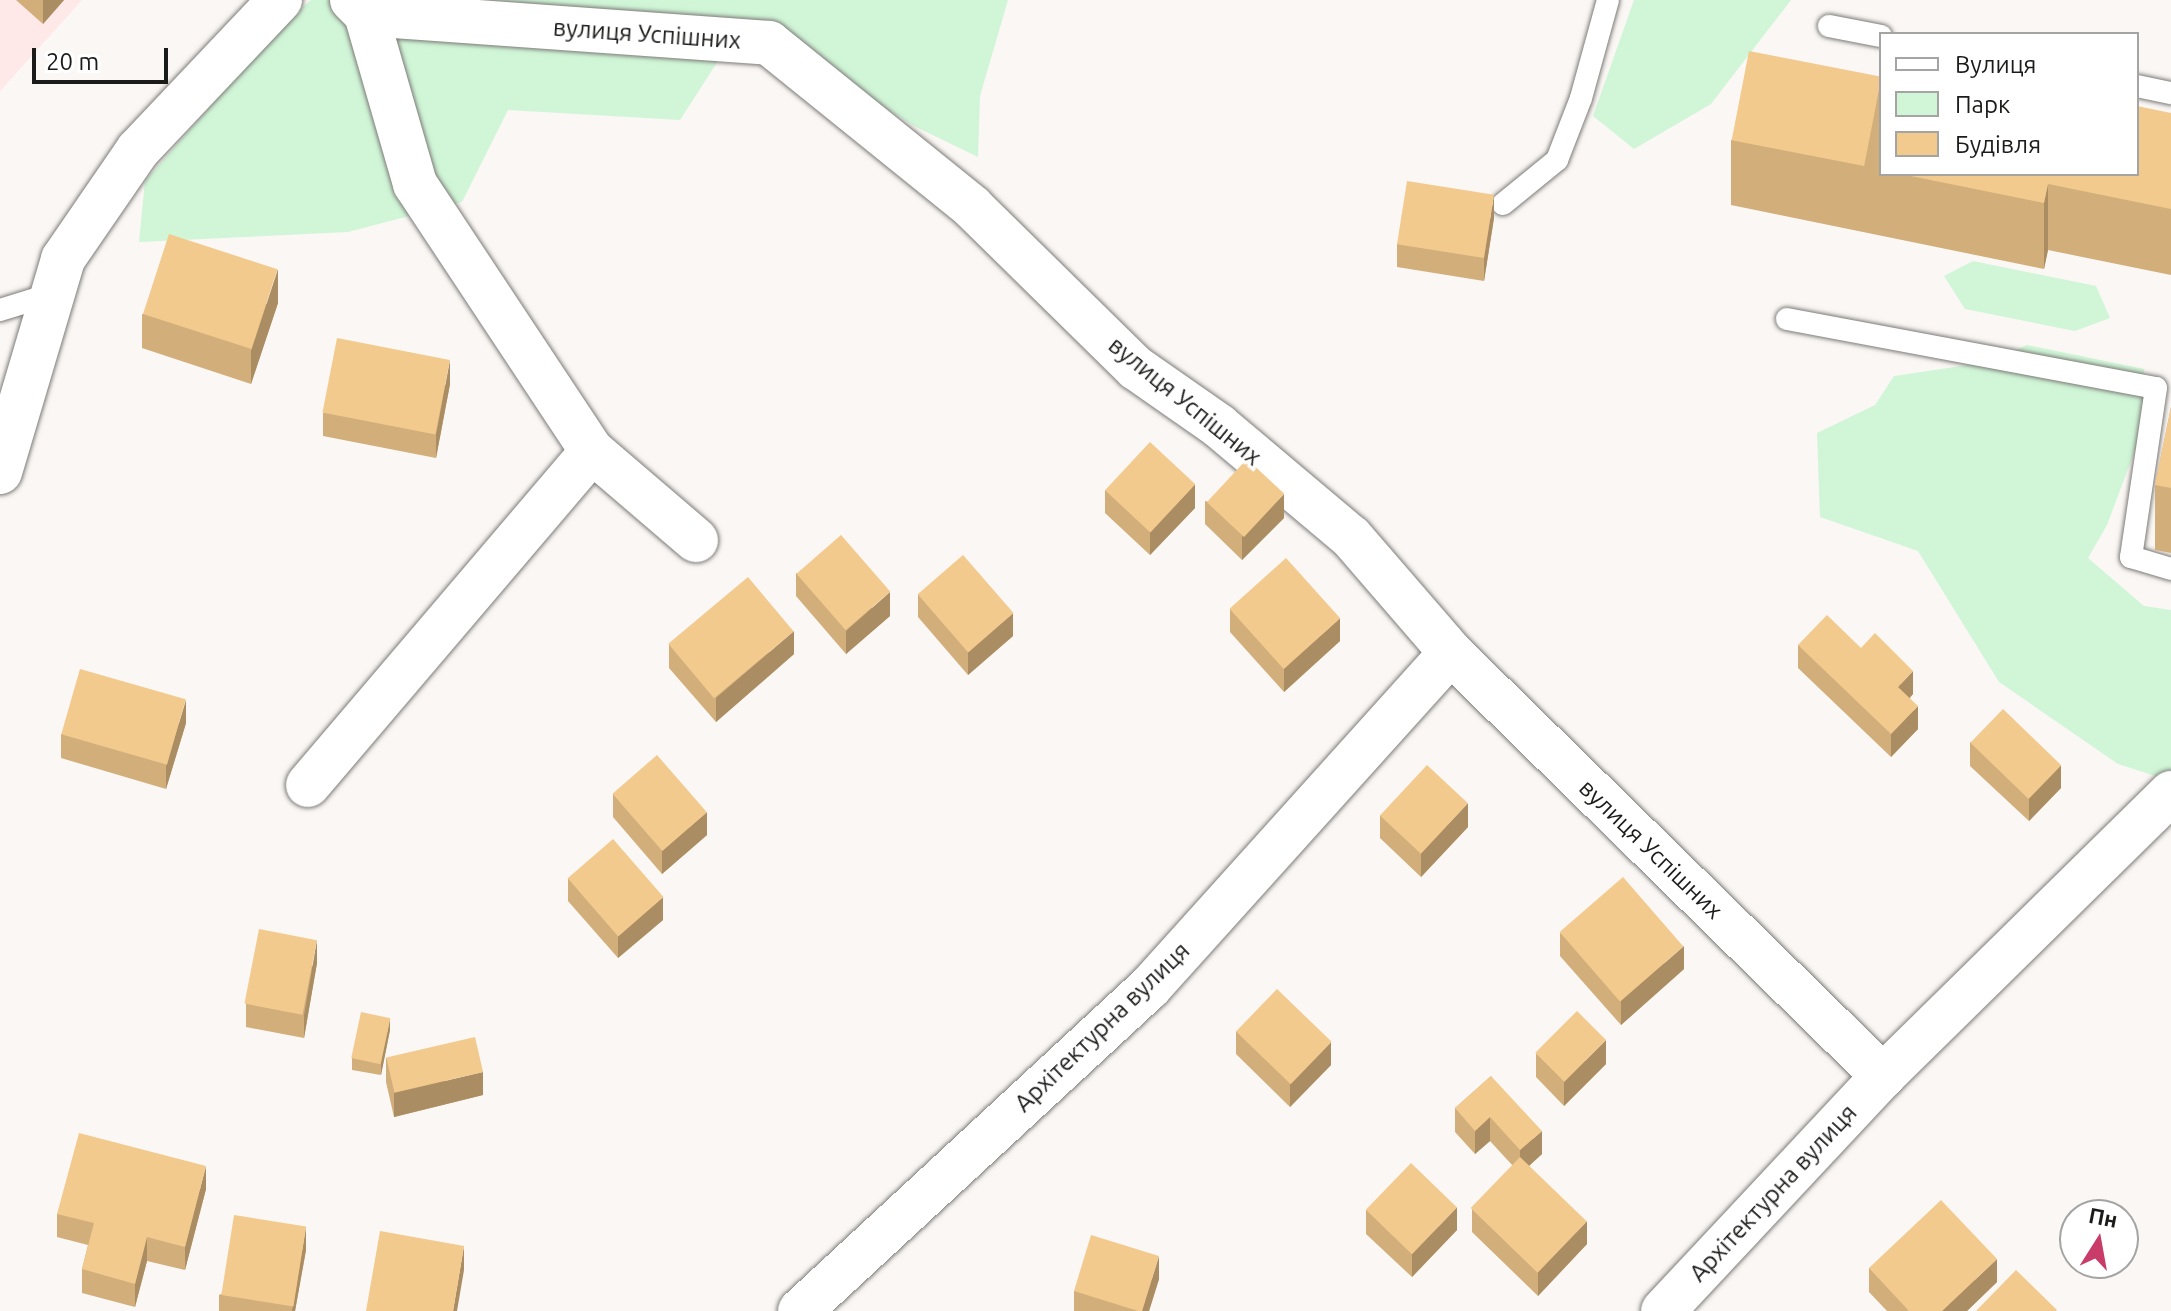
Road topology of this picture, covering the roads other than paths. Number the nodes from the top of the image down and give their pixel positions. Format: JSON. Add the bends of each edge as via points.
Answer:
{"nodes":[{"id":1,"x":280,"y":0,"type":"edge"},
{"id":2,"x":1608,"y":0,"type":"edge"},
{"id":3,"x":359,"y":7,"type":"edge"},
{"id":4,"x":1829,"y":26,"type":"dead end"},
{"id":5,"x":1879,"y":36,"type":"edge"},
{"id":6,"x":2139,"y":86,"type":"edge"},
{"id":7,"x":2171,"y":93,"type":"edge"},
{"id":8,"x":1503,"y":204,"type":"dead end"},
{"id":9,"x":52,"y":294,"type":"junction"},
{"id":10,"x":0,"y":310,"type":"edge"},
{"id":11,"x":1787,"y":319,"type":"dead end"},
{"id":12,"x":592,"y":451,"type":"junction"},
{"id":13,"x":0,"y":472,"type":"edge"},
{"id":14,"x":696,"y":540,"type":"dead end"},
{"id":15,"x":2171,"y":569,"type":"edge"},
{"id":16,"x":1451,"y":653,"type":"junction"},
{"id":17,"x":308,"y":785,"type":"dead end"},
{"id":18,"x":2171,"y":793,"type":"edge"},
{"id":19,"x":1883,"y":1076,"type":"junction"},
{"id":20,"x":800,"y":1311,"type":"edge"},
{"id":21,"x":1663,"y":1311,"type":"edge"}],
"edges":[{"from":1,"to":9,"type":"street","via":[[138,150],[63,259]]},
{"from":2,"to":8,"type":"lane","via":[[1557,160]]},
{"from":3,"to":12,"type":"street","via":[[415,184]]},
{"from":3,"to":16,"type":"street","name":"вулиця Успішних","via":[[769,43],[972,207],[1136,368],[1219,426],[1351,537]]},
{"from":4,"to":5,"type":"lane"},
{"from":6,"to":7,"type":"lane"},
{"from":9,"to":10,"type":"lane"},
{"from":9,"to":13,"type":"street"},
{"from":11,"to":15,"type":"lane","via":[[2156,388],[2131,557]]},
{"from":12,"to":14,"type":"street"},
{"from":12,"to":17,"type":"street"},
{"from":16,"to":19,"type":"street","name":"вулиця Успішних"},
{"from":16,"to":20,"type":"street","name":"Архітектурна вулиця","via":[[1149,988]]},
{"from":18,"to":19,"type":"street","name":"Архітектурна вулиця"},
{"from":19,"to":21,"type":"street","name":"Архітектурна вулиця"}]}
